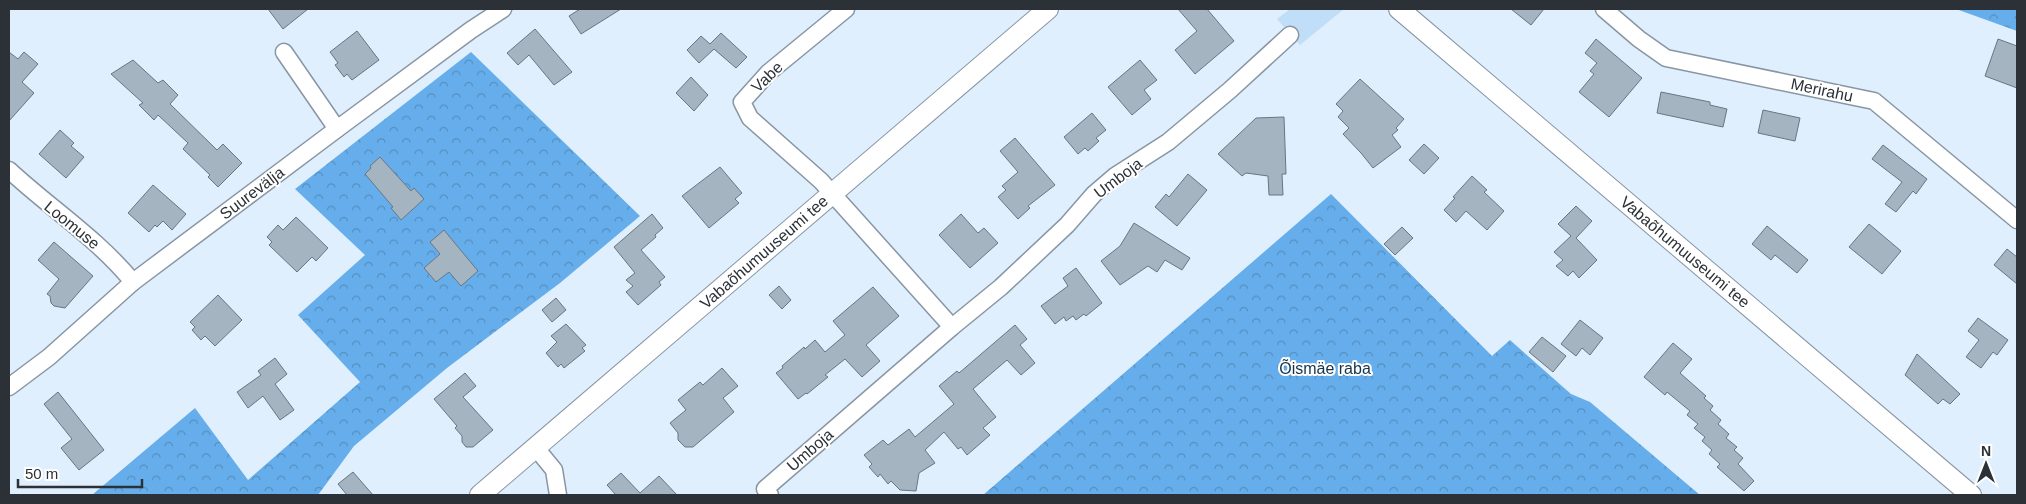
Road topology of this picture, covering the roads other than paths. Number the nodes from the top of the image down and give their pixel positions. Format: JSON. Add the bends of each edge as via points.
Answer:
{"nodes":[{"id":1,"x":504,"y":9,"type":"edge"},
{"id":2,"x":846,"y":9,"type":"edge"},
{"id":3,"x":1048,"y":9,"type":"edge"},
{"id":4,"x":1399,"y":9,"type":"edge"},
{"id":5,"x":1604,"y":9,"type":"edge"},
{"id":6,"x":1290,"y":35,"type":"dead end"},
{"id":7,"x":284,"y":52,"type":"dead end"},
{"id":8,"x":337,"y":129,"type":"junction"},
{"id":9,"x":9,"y":170,"type":"edge"},
{"id":10,"x":832,"y":193,"type":"junction"},
{"id":11,"x":2017,"y":220,"type":"edge"},
{"id":12,"x":133,"y":282,"type":"junction"},
{"id":13,"x":952,"y":327,"type":"junction"},
{"id":14,"x":9,"y":387,"type":"edge"},
{"id":15,"x":536,"y":448,"type":"junction"},
{"id":16,"x":480,"y":495,"type":"edge"},
{"id":17,"x":558,"y":495,"type":"edge"},
{"id":18,"x":770,"y":495,"type":"edge"},
{"id":19,"x":1971,"y":495,"type":"edge"}],
"edges":[{"from":1,"to":8,"type":"street","name":"Suurevälja"},
{"from":2,"to":10,"type":"street","name":"Vabe","via":[[768,73],[742,102],[750,118]]},
{"from":3,"to":10,"type":"street","name":"Vabaõhumuuseumi tee"},
{"from":4,"to":19,"type":"street","name":"Vabaõhumuuseumi tee"},
{"from":5,"to":11,"type":"street","name":"Merirahu","via":[[1666,58],[1874,101]]},
{"from":6,"to":13,"type":"street","name":"Umboja","via":[[1168,142],[1115,176],[1094,194],[1067,225],[1002,287]]},
{"from":7,"to":8,"type":"street"},
{"from":8,"to":12,"type":"street","name":"Suurevälja"},
{"from":9,"to":12,"type":"street","name":"Loomuse","via":[[115,260]]},
{"from":10,"to":13,"type":"street"},
{"from":10,"to":15,"type":"street","name":"Vabaõhumuuseumi tee"},
{"from":12,"to":14,"type":"street","name":"Suurevälja","via":[[49,358]]},
{"from":13,"to":18,"type":"street","name":"Umboja","via":[[765,489]]},
{"from":15,"to":16,"type":"street","name":"Vabaõhumuuseumi tee"},
{"from":15,"to":17,"type":"street","via":[[554,470]]}]}
